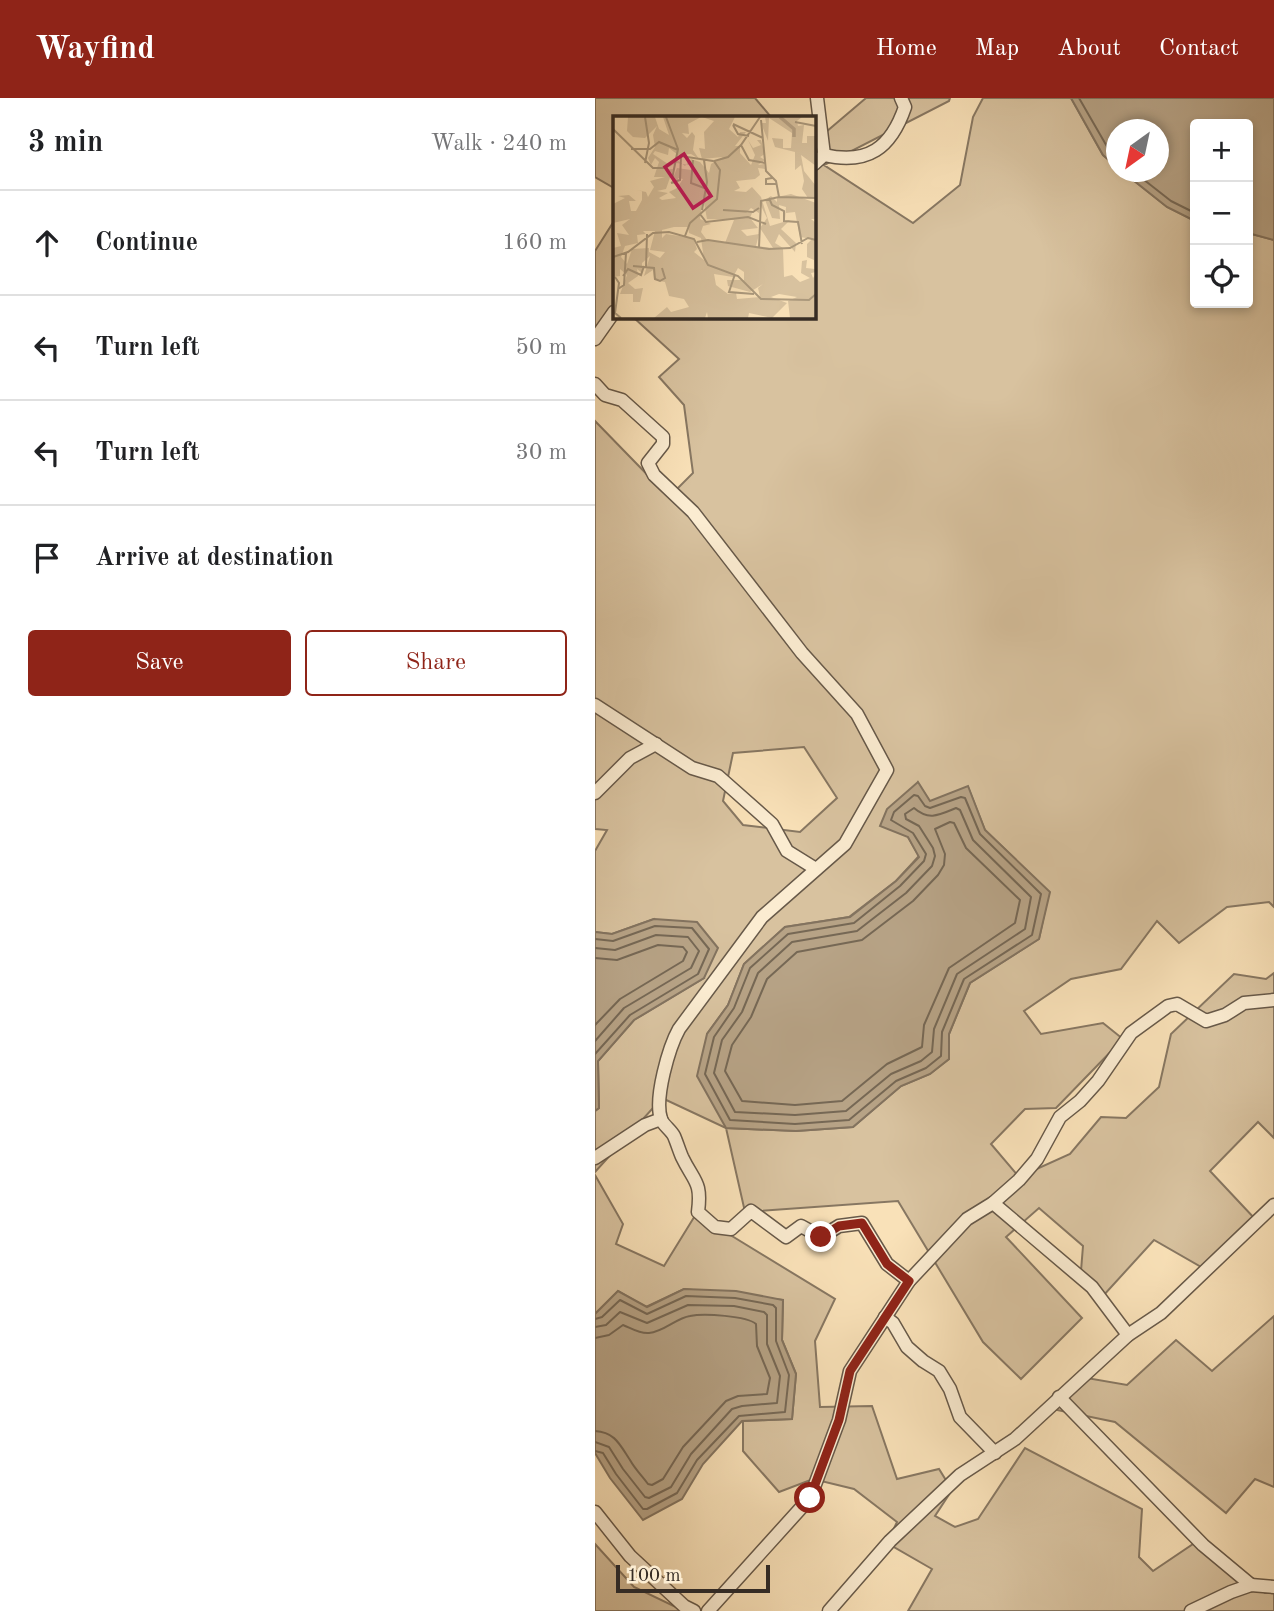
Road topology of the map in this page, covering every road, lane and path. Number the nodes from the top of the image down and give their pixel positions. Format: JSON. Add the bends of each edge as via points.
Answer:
{"nodes":[{"id":1,"x":817,"y":98,"type":"edge"},
{"id":2,"x":901,"y":98,"type":"edge"},
{"id":3,"x":824,"y":155,"type":"junction"},
{"id":4,"x":815,"y":163,"type":"edge"},
{"id":5,"x":613,"y":313,"type":"edge"},
{"id":6,"x":595,"y":339,"type":"edge"},
{"id":7,"x":595,"y":384,"type":"edge"},
{"id":8,"x":595,"y":705,"type":"edge"},
{"id":9,"x":656,"y":744,"type":"junction"},
{"id":10,"x":595,"y":793,"type":"edge"},
{"id":11,"x":816,"y":869,"type":"junction"},
{"id":12,"x":1274,"y":1000,"type":"edge"},
{"id":13,"x":661,"y":1119,"type":"junction"},
{"id":14,"x":595,"y":1158,"type":"edge"},
{"id":15,"x":993,"y":1203,"type":"junction"},
{"id":16,"x":1274,"y":1205,"type":"edge"},
{"id":17,"x":909,"y":1281,"type":"junction"},
{"id":18,"x":885,"y":1317,"type":"junction"},
{"id":19,"x":1128,"y":1335,"type":"junction"},
{"id":20,"x":1059,"y":1397,"type":"junction"},
{"id":21,"x":995,"y":1453,"type":"junction"},
{"id":22,"x":595,"y":1512,"type":"edge"},
{"id":23,"x":1251,"y":1586,"type":"junction"},
{"id":24,"x":1274,"y":1587,"type":"edge"},
{"id":25,"x":694,"y":1611,"type":"edge"},
{"id":26,"x":708,"y":1611,"type":"edge"},
{"id":27,"x":829,"y":1611,"type":"edge"},
{"id":28,"x":1191,"y":1611,"type":"edge"}],
"edges":[{"from":1,"to":3,"type":"street"},
{"from":2,"to":3,"type":"street","via":[[905,107],[898,127],[882,147],[862,158]]},
{"from":3,"to":4,"type":"street"},
{"from":5,"to":6,"type":"street"},
{"from":7,"to":11,"type":"street","via":[[605,395],[622,400],[663,437],[648,463],[654,475],[693,512],[802,653],[857,714],[887,770],[845,844]]},
{"from":8,"to":9,"type":"street"},
{"from":9,"to":10,"type":"street","via":[[630,758]]},
{"from":9,"to":11,"type":"street","via":[[692,768],[718,776],[772,824],[787,852]]},
{"from":11,"to":13,"type":"street","via":[[762,917],[679,1029],[670,1046],[661,1087]]},
{"from":12,"to":15,"type":"street","via":[[1244,1003],[1206,1021],[1177,1004],[1168,1006],[1131,1033],[1098,1081],[1060,1117],[1037,1159]]},
{"from":13,"to":14,"type":"street"},
{"from":13,"to":17,"type":"street","via":[[694,1174],[700,1195],[698,1212],[715,1227],[731,1229],[751,1211],[786,1237],[801,1226],[821,1237],[839,1226],[862,1223],[887,1264]]},
{"from":15,"to":17,"type":"street","via":[[967,1219]]},
{"from":15,"to":19,"type":"street","via":[[1092,1287]]},
{"from":16,"to":19,"type":"street","via":[[1161,1313]]},
{"from":17,"to":18,"type":"street"},
{"from":18,"to":21,"type":"street","via":[[907,1347],[939,1371],[960,1417]]},
{"from":18,"to":26,"type":"street","via":[[850,1371],[839,1420],[810,1498]]},
{"from":19,"to":20,"type":"street"},
{"from":20,"to":21,"type":"street"},
{"from":20,"to":23,"type":"street","via":[[1203,1545]]},
{"from":21,"to":27,"type":"street","via":[[960,1475],[890,1541]]},
{"from":22,"to":25,"type":"street","via":[[630,1556]]},
{"from":23,"to":24,"type":"street"},
{"from":23,"to":28,"type":"street"}]}
